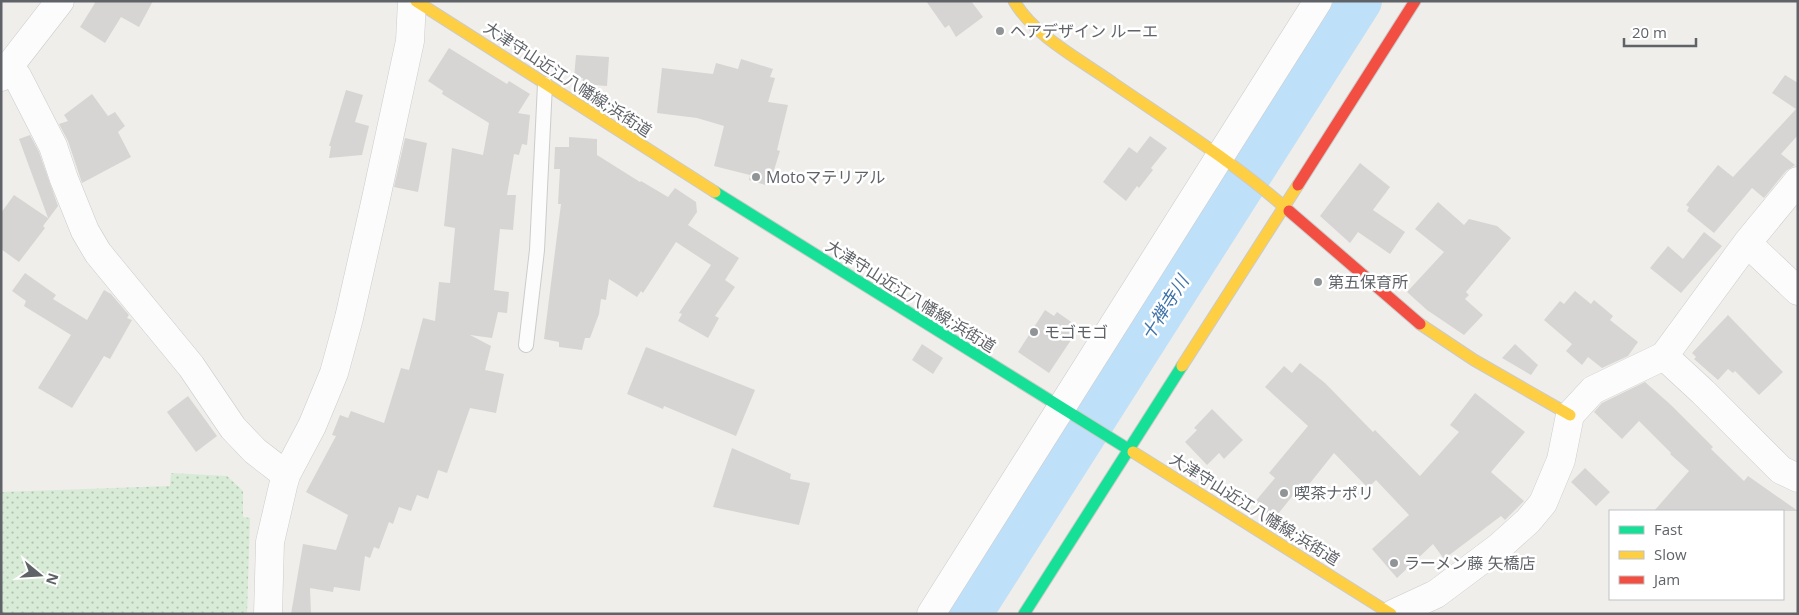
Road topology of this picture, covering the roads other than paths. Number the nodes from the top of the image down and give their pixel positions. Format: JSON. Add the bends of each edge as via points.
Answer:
{"nodes":[{"id":1,"x":60,"y":1,"type":"edge"},
{"id":2,"x":414,"y":1,"type":"edge"},
{"id":3,"x":1014,"y":1,"type":"edge"},
{"id":4,"x":1318,"y":1,"type":"edge"},
{"id":5,"x":1414,"y":1,"type":"edge"},
{"id":6,"x":5,"y":72,"type":"edge"},
{"id":7,"x":545,"y":84,"type":"junction"},
{"id":8,"x":1224,"y":160,"type":"junction"},
{"id":9,"x":1798,"y":181,"type":"edge"},
{"id":10,"x":1280,"y":203,"type":"junction"},
{"id":11,"x":1747,"y":243,"type":"junction"},
{"id":12,"x":1798,"y":291,"type":"edge"},
{"id":13,"x":526,"y":345,"type":"dead end"},
{"id":14,"x":1664,"y":356,"type":"junction"},
{"id":15,"x":1066,"y":411,"type":"junction"},
{"id":16,"x":1570,"y":415,"type":"junction"},
{"id":17,"x":1126,"y":447,"type":"junction"},
{"id":18,"x":286,"y":475,"type":"junction"},
{"id":19,"x":1798,"y":478,"type":"edge"},
{"id":20,"x":268,"y":614,"type":"edge"},
{"id":21,"x":931,"y":614,"type":"edge"},
{"id":22,"x":1024,"y":614,"type":"edge"},
{"id":23,"x":1392,"y":614,"type":"edge"}],
"edges":[{"from":1,"to":6,"type":"street"},
{"from":2,"to":7,"type":"street","name":"大津守山近江八幡線;浜街道"},
{"from":2,"to":18,"type":"street","via":[[410,41],[349,318],[312,426]]},
{"from":3,"to":8,"type":"street","via":[[1021,13],[1051,40]]},
{"from":4,"to":8,"type":"street"},
{"from":5,"to":10,"type":"street"},
{"from":6,"to":18,"type":"street","via":[[17,76],[53,146],[85,231],[98,253],[191,366],[233,428],[254,451]]},
{"from":7,"to":13,"type":"lane","via":[[536,250]]},
{"from":7,"to":15,"type":"street","name":"大津守山近江八幡線;浜街道"},
{"from":8,"to":10,"type":"street"},
{"from":8,"to":15,"type":"street"},
{"from":9,"to":11,"type":"street"},
{"from":10,"to":16,"type":"street","via":[[1417,322],[1474,360]]},
{"from":10,"to":17,"type":"street"},
{"from":11,"to":12,"type":"street"},
{"from":11,"to":14,"type":"street"},
{"from":14,"to":16,"type":"street","via":[[1593,390]]},
{"from":14,"to":19,"type":"street","via":[[1781,470]]},
{"from":15,"to":17,"type":"street","name":"大津守山近江八幡線;浜街道"},
{"from":15,"to":21,"type":"street"},
{"from":16,"to":23,"type":"street","via":[[1561,460],[1543,503],[1528,521],[1436,594]]},
{"from":17,"to":22,"type":"street"},
{"from":17,"to":23,"type":"street","name":"大津守山近江八幡線;浜街道"},
{"from":18,"to":20,"type":"street","via":[[270,542]]}]}
